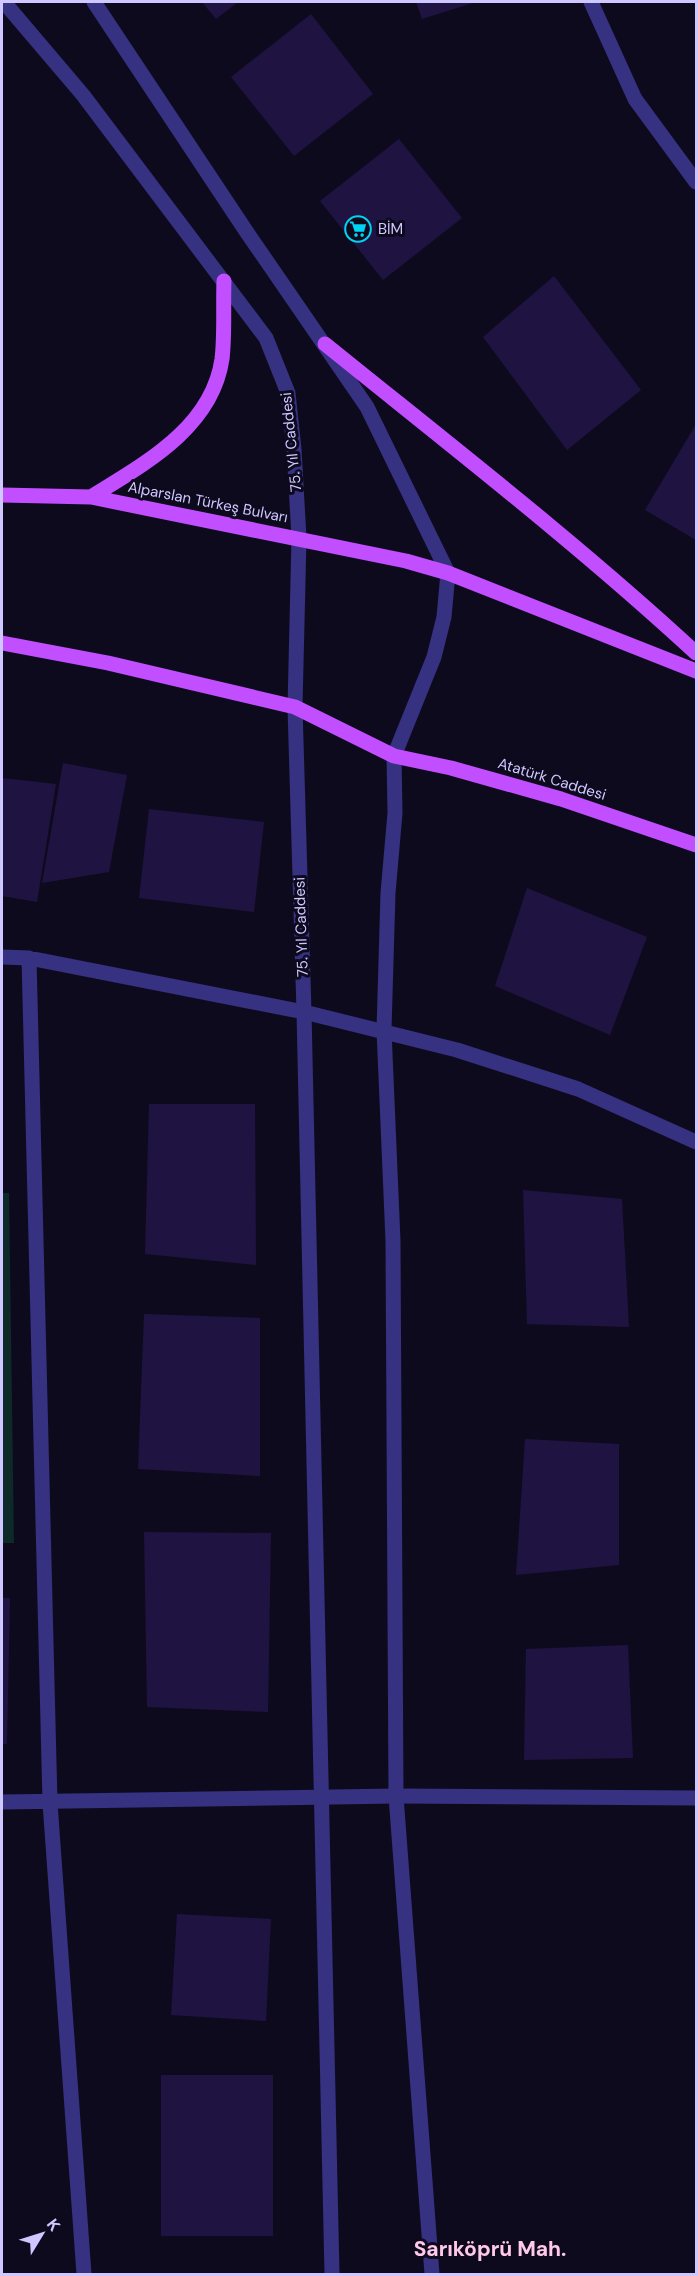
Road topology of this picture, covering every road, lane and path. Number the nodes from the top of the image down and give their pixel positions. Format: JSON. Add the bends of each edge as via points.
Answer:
{"nodes":[{"id":1,"x":4,"y":2,"type":"edge"},
{"id":2,"x":94,"y":2,"type":"edge"},
{"id":3,"x":594,"y":2,"type":"edge"},
{"id":4,"x":696,"y":182,"type":"edge"},
{"id":5,"x":224,"y":281,"type":"junction"},
{"id":6,"x":325,"y":344,"type":"junction"},
{"id":7,"x":2,"y":495,"type":"edge"},
{"id":8,"x":91,"y":497,"type":"junction"},
{"id":9,"x":299,"y":538,"type":"junction"},
{"id":10,"x":448,"y":573,"type":"junction"},
{"id":11,"x":2,"y":643,"type":"edge"},
{"id":12,"x":696,"y":653,"type":"edge"},
{"id":13,"x":696,"y":671,"type":"edge"},
{"id":14,"x":295,"y":707,"type":"junction"},
{"id":15,"x":394,"y":756,"type":"junction"},
{"id":16,"x":696,"y":845,"type":"edge"},
{"id":17,"x":2,"y":957,"type":"edge"},
{"id":18,"x":29,"y":958,"type":"junction"},
{"id":19,"x":304,"y":1012,"type":"junction"},
{"id":20,"x":384,"y":1030,"type":"junction"},
{"id":21,"x":696,"y":1142,"type":"edge"},
{"id":22,"x":396,"y":1796,"type":"junction"},
{"id":23,"x":320,"y":1798,"type":"junction"},
{"id":24,"x":696,"y":1798,"type":"edge"},
{"id":25,"x":2,"y":1802,"type":"edge"},
{"id":26,"x":50,"y":1803,"type":"junction"},
{"id":27,"x":84,"y":2274,"type":"edge"},
{"id":28,"x":332,"y":2274,"type":"edge"},
{"id":29,"x":432,"y":2274,"type":"edge"}],
"edges":[{"from":1,"to":5,"type":"street","name":"75. Yıl Caddesi","via":[[83,95]]},
{"from":2,"to":6,"type":"street"},
{"from":3,"to":4,"type":"street","via":[[636,99]]},
{"from":5,"to":8,"type":"main road","via":[[222,360],[213,391],[196,420],[146,463]]},
{"from":5,"to":9,"type":"street","name":"75. Yıl Caddesi","via":[[266,338],[288,393]]},
{"from":6,"to":10,"type":"street","via":[[367,407]]},
{"from":6,"to":12,"type":"main road","via":[[536,515]]},
{"from":7,"to":8,"type":"main road","name":"Alparslan Türkeş Bulvarı"},
{"from":8,"to":9,"type":"main road","name":"Alparslan Türkeş Bulvarı"},
{"from":9,"to":10,"type":"main road","name":"Alparslan Türkeş Bulvarı"},
{"from":9,"to":14,"type":"street","name":"75. Yıl Caddesi"},
{"from":10,"to":13,"type":"main road"},
{"from":10,"to":15,"type":"street","via":[[444,617],[434,657]]},
{"from":11,"to":14,"type":"main road","via":[[108,663]]},
{"from":14,"to":15,"type":"main road"},
{"from":14,"to":19,"type":"street","name":"75. Yıl Caddesi"},
{"from":15,"to":16,"type":"main road","name":"Atatürk Caddesi","via":[[561,799]]},
{"from":15,"to":20,"type":"street","via":[[395,813]]},
{"from":17,"to":18,"type":"street"},
{"from":18,"to":19,"type":"street"},
{"from":18,"to":26,"type":"street"},
{"from":19,"to":20,"type":"street"},
{"from":19,"to":23,"type":"street","name":"75. Yıl Caddesi"},
{"from":20,"to":21,"type":"street","via":[[578,1089]]},
{"from":20,"to":22,"type":"street","via":[[393,1241]]},
{"from":22,"to":23,"type":"street"},
{"from":22,"to":24,"type":"street"},
{"from":22,"to":29,"type":"street"},
{"from":23,"to":26,"type":"street"},
{"from":23,"to":28,"type":"street","name":"75. Yıl Caddesi"},
{"from":25,"to":26,"type":"street"},
{"from":26,"to":27,"type":"street"}]}
